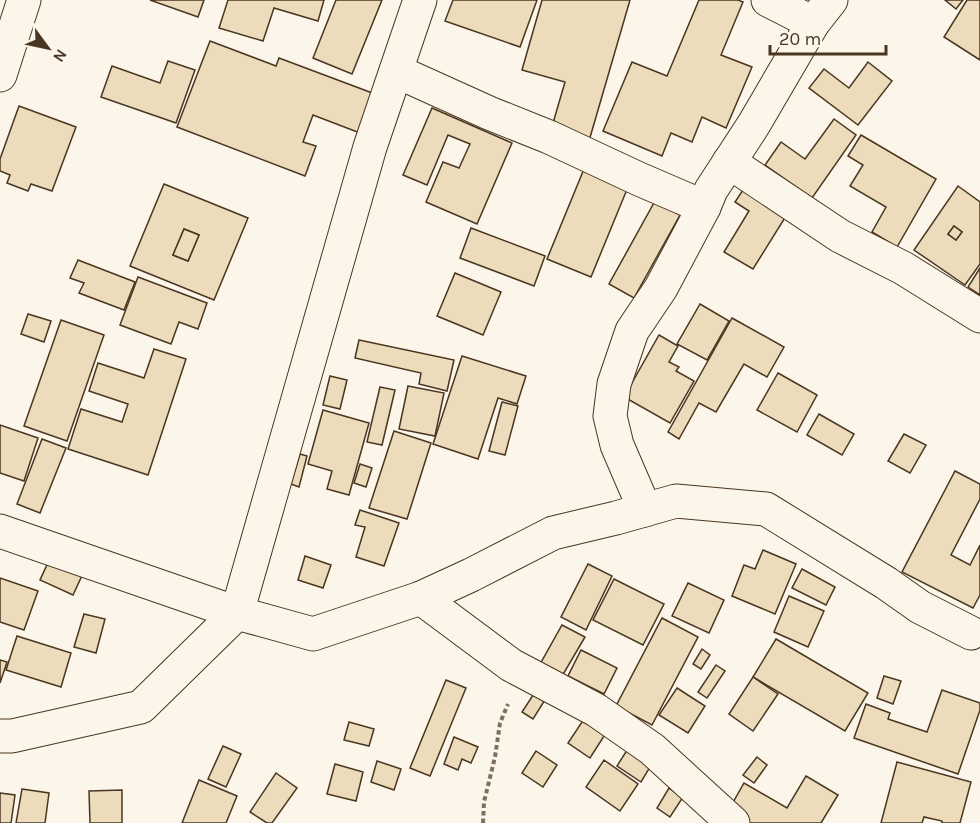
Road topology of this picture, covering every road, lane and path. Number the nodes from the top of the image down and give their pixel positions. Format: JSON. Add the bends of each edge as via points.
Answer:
{"nodes":[{"id":1,"x":24,"y":0,"type":"edge"},
{"id":2,"x":420,"y":0,"type":"edge"},
{"id":3,"x":768,"y":0,"type":"edge"},
{"id":4,"x":822,"y":12,"type":"edge"},
{"id":5,"x":396,"y":71,"type":"junction"},
{"id":6,"x":0,"y":75,"type":"edge"},
{"id":7,"x":729,"y":162,"type":"junction"},
{"id":8,"x":704,"y":207,"type":"junction"},
{"id":9,"x":980,"y":316,"type":"edge"},
{"id":10,"x":645,"y":510,"type":"junction"},
{"id":11,"x":0,"y":531,"type":"edge"},
{"id":12,"x":421,"y":598,"type":"junction"},
{"id":13,"x":237,"y":613,"type":"junction"},
{"id":14,"x":977,"y":631,"type":"edge"},
{"id":15,"x":523,"y":672,"type":"junction"},
{"id":16,"x":0,"y":736,"type":"edge"},
{"id":17,"x":483,"y":823,"type":"edge"},
{"id":18,"x":733,"y":823,"type":"edge"}],
"edges":[{"from":1,"to":6,"type":"street"},
{"from":2,"to":5,"type":"street"},
{"from":3,"to":4,"type":"street"},
{"from":4,"to":7,"type":"street"},
{"from":5,"to":8,"type":"street"},
{"from":5,"to":13,"type":"street","via":[[370,147]]},
{"from":7,"to":8,"type":"street"},
{"from":7,"to":9,"type":"street","via":[[840,236],[903,268]]},
{"from":8,"to":10,"type":"street","via":[[661,288],[632,331],[614,384],[610,416],[617,445]]},
{"from":10,"to":12,"type":"street","via":[[553,533]]},
{"from":10,"to":14,"type":"street","via":[[676,501],[766,509],[920,607]]},
{"from":11,"to":13,"type":"street"},
{"from":12,"to":13,"type":"street","via":[[312,634]]},
{"from":12,"to":15,"type":"street"},
{"from":13,"to":16,"type":"street","via":[[141,707]]},
{"from":15,"to":17,"type":"path","via":[[500,723]]},
{"from":15,"to":18,"type":"street","via":[[596,710],[652,749]]}]}
